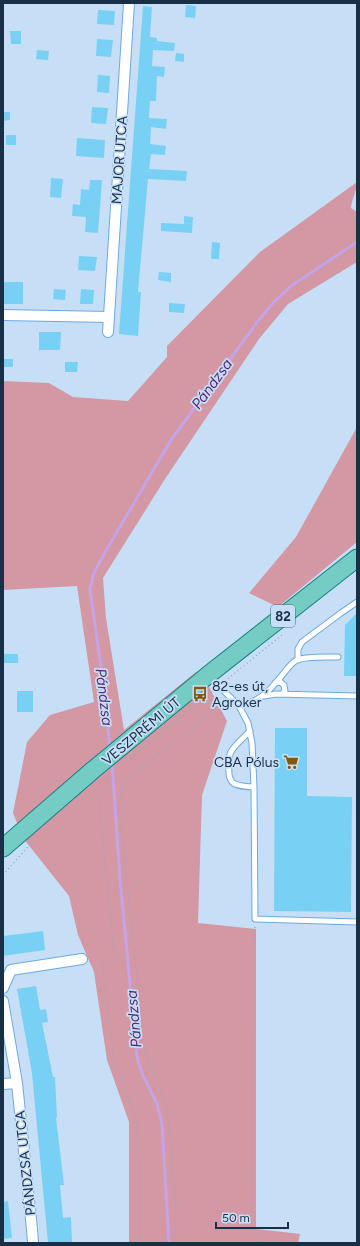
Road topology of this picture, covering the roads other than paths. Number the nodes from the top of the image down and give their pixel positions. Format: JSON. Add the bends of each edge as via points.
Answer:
{"nodes":[{"id":1,"x":129,"y":3,"type":"edge"},
{"id":2,"x":3,"y":315,"type":"edge"},
{"id":3,"x":109,"y":317,"type":"junction"},
{"id":4,"x":108,"y":332,"type":"dead end"},
{"id":5,"x":357,"y":558,"type":"edge"},
{"id":6,"x":357,"y":602,"type":"edge"},
{"id":7,"x":338,"y":657,"type":"dead end"},
{"id":8,"x":298,"y":660,"type":"junction"},
{"id":9,"x":214,"y":680,"type":"junction"},
{"id":10,"x":275,"y":683,"type":"junction"},
{"id":11,"x":282,"y":694,"type":"junction"},
{"id":12,"x":264,"y":696,"type":"junction"},
{"id":13,"x":357,"y":696,"type":"edge"},
{"id":14,"x":239,"y":706,"type":"junction"},
{"id":15,"x":250,"y":731,"type":"junction"},
{"id":16,"x":254,"y":787,"type":"junction"},
{"id":17,"x":3,"y":848,"type":"edge"},
{"id":18,"x":357,"y":922,"type":"edge"},
{"id":19,"x":82,"y":959,"type":"dead end"},
{"id":20,"x":3,"y":988,"type":"edge"},
{"id":21,"x":3,"y":1001,"type":"edge"},
{"id":22,"x":17,"y":1083,"type":"junction"},
{"id":23,"x":3,"y":1084,"type":"edge"},
{"id":24,"x":33,"y":1243,"type":"edge"}],
"edges":[{"from":1,"to":3,"type":"street","name":"MAJOR UTCA"},
{"from":2,"to":3,"type":"street"},
{"from":3,"to":4,"type":"street","name":"MAJOR UTCA"},
{"from":5,"to":9,"type":"main road","name":"VESZPRÉMI ÚT","number":"82"},
{"from":6,"to":8,"type":"lane","via":[[302,642],[298,649]]},
{"from":7,"to":8,"type":"lane"},
{"from":8,"to":10,"type":"lane","via":[[290,665]]},
{"from":9,"to":14,"type":"lane"},
{"from":9,"to":17,"type":"main road","name":"VESZPRÉMI ÚT","number":"82","via":[[121,757],[93,770]]},
{"from":10,"to":11,"type":"lane","via":[[283,684],[285,691]]},
{"from":10,"to":12,"type":"lane"},
{"from":11,"to":12,"type":"lane"},
{"from":11,"to":13,"type":"lane"},
{"from":12,"to":14,"type":"lane"},
{"from":14,"to":15,"type":"lane"},
{"from":15,"to":16,"type":"lane"},
{"from":15,"to":16,"type":"lane","via":[[231,751],[228,773],[233,783]]},
{"from":16,"to":18,"type":"lane","via":[[255,919]]},
{"from":19,"to":20,"type":"street","via":[[11,970]]},
{"from":21,"to":22,"type":"street","name":"PÁNDZSA UTCA"},
{"from":22,"to":23,"type":"street"},
{"from":22,"to":24,"type":"street","name":"PÁNDZSA UTCA"}]}
